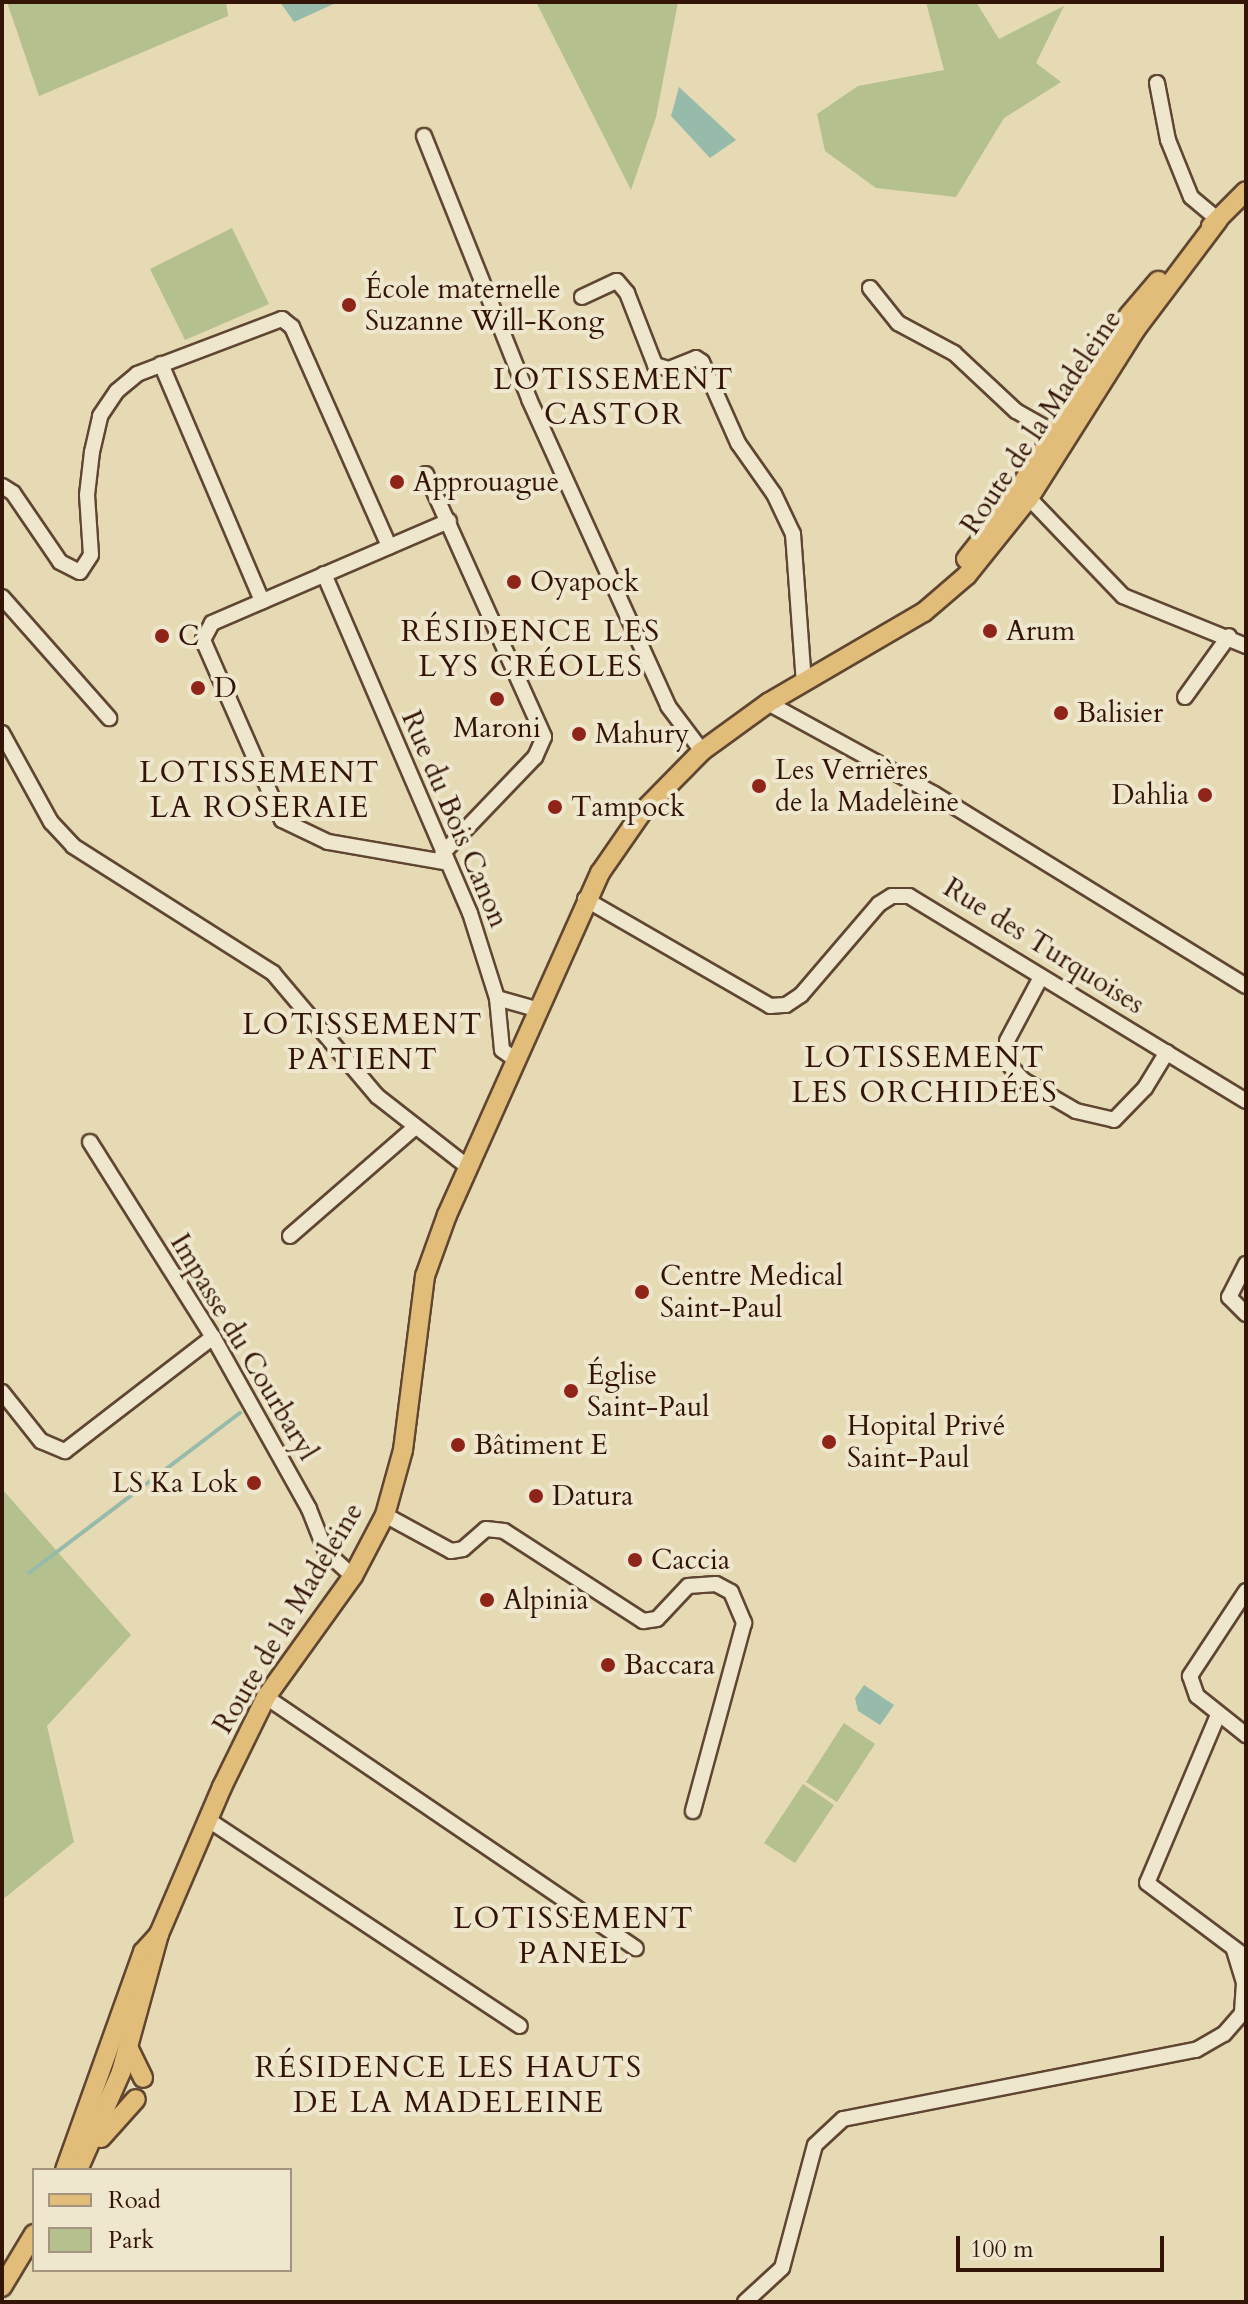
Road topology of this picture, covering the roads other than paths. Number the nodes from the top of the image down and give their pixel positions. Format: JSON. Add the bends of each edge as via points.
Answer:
{"nodes":[{"id":1,"x":1157,"y":83,"type":"dead end"},
{"id":2,"x":424,"y":136,"type":"dead end"},
{"id":3,"x":1246,"y":191,"type":"edge"},
{"id":4,"x":1218,"y":220,"type":"junction"},
{"id":5,"x":870,"y":288,"type":"dead end"},
{"id":6,"x":582,"y":297,"type":"dead end"},
{"id":7,"x":161,"y":364,"type":"junction"},
{"id":8,"x":1060,"y":436,"type":"junction"},
{"id":9,"x":426,"y":474,"type":"dead end"},
{"id":10,"x":2,"y":486,"type":"edge"},
{"id":11,"x":1029,"y":498,"type":"junction"},
{"id":12,"x":449,"y":521,"type":"junction"},
{"id":13,"x":389,"y":546,"type":"junction"},
{"id":14,"x":324,"y":574,"type":"junction"},
{"id":15,"x":2,"y":597,"type":"edge"},
{"id":16,"x":262,"y":601,"type":"junction"},
{"id":17,"x":889,"y":633,"type":"junction"},
{"id":18,"x":1229,"y":636,"type":"junction"},
{"id":19,"x":1246,"y":646,"type":"edge"},
{"id":20,"x":804,"y":683,"type":"junction"},
{"id":21,"x":1185,"y":697,"type":"dead end"},
{"id":22,"x":768,"y":703,"type":"junction"},
{"id":23,"x":109,"y":718,"type":"dead end"},
{"id":24,"x":2,"y":733,"type":"edge"},
{"id":25,"x":702,"y":751,"type":"junction"},
{"id":26,"x":443,"y":858,"type":"junction"},
{"id":27,"x":585,"y":899,"type":"junction"},
{"id":28,"x":1041,"y":977,"type":"junction"},
{"id":29,"x":1246,"y":986,"type":"edge"},
{"id":30,"x":497,"y":998,"type":"junction"},
{"id":31,"x":539,"y":1010,"type":"junction"},
{"id":32,"x":1167,"y":1052,"type":"junction"},
{"id":33,"x":518,"y":1061,"type":"junction"},
{"id":34,"x":1246,"y":1101,"type":"edge"},
{"id":35,"x":413,"y":1129,"type":"junction"},
{"id":36,"x":90,"y":1142,"type":"dead end"},
{"id":37,"x":469,"y":1168,"type":"junction"},
{"id":38,"x":290,"y":1236,"type":"dead end"},
{"id":39,"x":1246,"y":1264,"type":"edge"},
{"id":40,"x":1246,"y":1314,"type":"edge"},
{"id":41,"x":213,"y":1337,"type":"junction"},
{"id":42,"x":2,"y":1392,"type":"edge"},
{"id":43,"x":385,"y":1515,"type":"junction"},
{"id":44,"x":353,"y":1576,"type":"junction"},
{"id":45,"x":1246,"y":1591,"type":"edge"},
{"id":46,"x":266,"y":1697,"type":"junction"},
{"id":47,"x":1218,"y":1715,"type":"junction"},
{"id":48,"x":1246,"y":1735,"type":"edge"},
{"id":49,"x":693,"y":1811,"type":"dead end"},
{"id":50,"x":207,"y":1819,"type":"junction"},
{"id":51,"x":159,"y":1934,"type":"junction"},
{"id":52,"x":636,"y":1948,"type":"dead end"},
{"id":53,"x":1240,"y":1954,"type":"edge"},
{"id":54,"x":1244,"y":2010,"type":"edge"},
{"id":55,"x":520,"y":2026,"type":"dead end"},
{"id":56,"x":129,"y":2049,"type":"junction"},
{"id":57,"x":143,"y":2078,"type":"dead end"},
{"id":58,"x":136,"y":2099,"type":"dead end"},
{"id":59,"x":82,"y":2162,"type":"edge"},
{"id":60,"x":66,"y":2168,"type":"edge"},
{"id":61,"x":32,"y":2237,"type":"edge"},
{"id":62,"x":2,"y":2287,"type":"edge"},
{"id":63,"x":745,"y":2302,"type":"edge"}],
"edges":[{"from":1,"to":4,"type":"street","via":[[1168,140],[1191,197]]},
{"from":2,"to":25,"type":"street","via":[[529,399],[655,678],[668,706]]},
{"from":3,"to":4,"type":"main road","name":"Route de la Madeleine"},
{"from":4,"to":8,"type":"main road","name":"Route de la Madeleine"},
{"from":5,"to":8,"type":"street","via":[[898,323],[954,353],[1016,411]]},
{"from":6,"to":20,"type":"street","via":[[617,281],[627,293],[655,365],[669,369],[696,358],[702,362],[738,443],[774,494],[793,534]]},
{"from":7,"to":10,"type":"street","via":[[137,374],[117,391],[100,416],[87,495],[91,555],[80,572],[60,562],[13,493]]},
{"from":7,"to":13,"type":"street","via":[[272,320],[292,327]]},
{"from":7,"to":16,"type":"street"},
{"from":8,"to":11,"type":"main road","name":"Route de la Madeleine"},
{"from":8,"to":17,"type":"main road","name":"Route de la Madeleine","via":[[976,547]]},
{"from":9,"to":12,"type":"street"},
{"from":11,"to":17,"type":"main road","name":"Route de la Madeleine","via":[[956,586]]},
{"from":11,"to":18,"type":"street","via":[[1123,596]]},
{"from":12,"to":13,"type":"street"},
{"from":12,"to":26,"type":"street","via":[[544,737],[535,757]]},
{"from":13,"to":14,"type":"street"},
{"from":14,"to":16,"type":"street"},
{"from":14,"to":26,"type":"street","name":"Rue du Bois Canon"},
{"from":15,"to":23,"type":"street"},
{"from":16,"to":26,"type":"street","via":[[212,623],[204,645],[282,820],[328,842]]},
{"from":17,"to":20,"type":"main road","name":"Route de la Madeleine"},
{"from":18,"to":19,"type":"street"},
{"from":18,"to":21,"type":"street"},
{"from":20,"to":22,"type":"main road","name":"Route de la Madeleine"},
{"from":22,"to":25,"type":"main road","name":"Route de la Madeleine"},
{"from":22,"to":29,"type":"street","via":[[934,794]]},
{"from":24,"to":35,"type":"street","via":[[51,822],[73,846],[273,973],[377,1096]]},
{"from":25,"to":27,"type":"main road","name":"Route de la Madeleine","via":[[643,811]]},
{"from":26,"to":30,"type":"street","name":"Rue du Bois Canon","via":[[470,913]]},
{"from":27,"to":28,"type":"street","name":"Rue des Turquoises","via":[[770,1006],[786,1005],[801,995],[892,896],[924,902]]},
{"from":27,"to":31,"type":"main road","name":"Route de la Madeleine"},
{"from":28,"to":32,"type":"street","name":"Rue des Turquoises"},
{"from":28,"to":32,"type":"street","via":[[1007,1041],[1011,1067],[1023,1080],[1076,1111],[1114,1120],[1138,1098]]},
{"from":30,"to":31,"type":"street"},
{"from":30,"to":33,"type":"street","name":"Rue du Bois Canon","via":[[502,1050]]},
{"from":31,"to":33,"type":"main road","name":"Route de la Madeleine"},
{"from":32,"to":34,"type":"street","name":"Rue des Turquoises"},
{"from":33,"to":37,"type":"main road","name":"Route de la Madeleine"},
{"from":35,"to":37,"type":"street"},
{"from":35,"to":38,"type":"street"},
{"from":36,"to":41,"type":"street","name":"Impasse du Courbaryl"},
{"from":37,"to":43,"type":"main road","name":"Route de la Madeleine","via":[[425,1276],[403,1450]]},
{"from":39,"to":40,"type":"street","via":[[1229,1297]]},
{"from":41,"to":42,"type":"street","via":[[65,1451],[41,1441]]},
{"from":41,"to":44,"type":"street","name":"Impasse du Courbaryl","via":[[309,1509],[326,1552]]},
{"from":43,"to":44,"type":"main road","name":"Route de la Madeleine"},
{"from":43,"to":49,"type":"street","via":[[451,1551],[463,1549],[483,1530],[504,1531],[643,1621],[657,1619],[688,1586],[716,1584],[731,1592],[744,1623]]},
{"from":44,"to":46,"type":"main road","name":"Route de la Madeleine"},
{"from":45,"to":47,"type":"street","via":[[1190,1676],[1193,1691]]},
{"from":46,"to":50,"type":"main road","name":"Route de la Madeleine"},
{"from":46,"to":52,"type":"street"},
{"from":47,"to":48,"type":"street"},
{"from":47,"to":53,"type":"street","via":[[1147,1883]]},
{"from":50,"to":51,"type":"main road","name":"Route de la Madeleine"},
{"from":50,"to":55,"type":"street"},
{"from":51,"to":56,"type":"main road","name":"Route de la Madeleine"},
{"from":51,"to":60,"type":"main road","name":"Route de la Madeleine","via":[[143,1952]]},
{"from":53,"to":54,"type":"street"},
{"from":54,"to":63,"type":"street","via":[[1224,2034],[1196,2050],[843,2119],[815,2145],[782,2268]]},
{"from":56,"to":57,"type":"main road"},
{"from":56,"to":59,"type":"main road","name":"Route de la Madeleine"},
{"from":58,"to":59,"type":"main road"},
{"from":61,"to":62,"type":"main road"}]}
